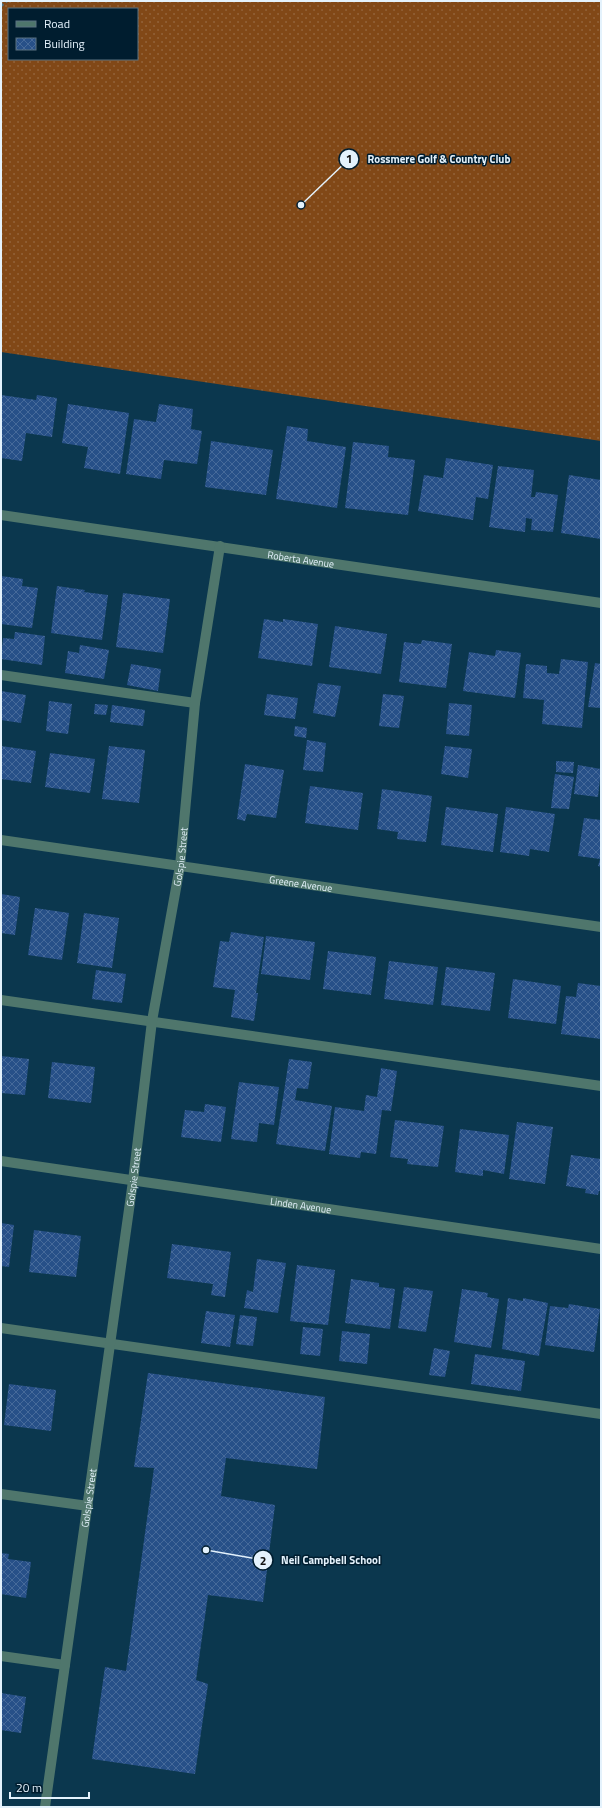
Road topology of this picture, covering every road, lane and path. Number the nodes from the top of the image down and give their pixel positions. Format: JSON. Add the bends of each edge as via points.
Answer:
{"nodes":[{"id":1,"x":7,"y":1,"type":"edge"},
{"id":2,"x":1,"y":6,"type":"edge"},
{"id":3,"x":1,"y":515,"type":"edge"},
{"id":4,"x":220,"y":546,"type":"junction"},
{"id":5,"x":601,"y":603,"type":"edge"},
{"id":6,"x":1,"y":675,"type":"edge"},
{"id":7,"x":196,"y":703,"type":"junction"},
{"id":8,"x":1,"y":840,"type":"edge"},
{"id":9,"x":180,"y":866,"type":"junction"},
{"id":10,"x":601,"y":927,"type":"edge"},
{"id":11,"x":1,"y":1000,"type":"edge"},
{"id":12,"x":152,"y":1021,"type":"junction"},
{"id":13,"x":601,"y":1086,"type":"edge"},
{"id":14,"x":1,"y":1161,"type":"edge"},
{"id":15,"x":133,"y":1181,"type":"junction"},
{"id":16,"x":601,"y":1248,"type":"edge"},
{"id":17,"x":1,"y":1328,"type":"edge"},
{"id":18,"x":110,"y":1344,"type":"junction"},
{"id":19,"x":601,"y":1414,"type":"edge"},
{"id":20,"x":1,"y":1494,"type":"edge"},
{"id":21,"x":88,"y":1506,"type":"junction"},
{"id":22,"x":1,"y":1656,"type":"edge"},
{"id":23,"x":65,"y":1665,"type":"junction"},
{"id":24,"x":44,"y":1807,"type":"edge"}],
"edges":[{"from":1,"to":2,"type":"path"},
{"from":3,"to":4,"type":"street","name":"Roberta Avenue"},
{"from":4,"to":5,"type":"street","name":"Roberta Avenue"},
{"from":4,"to":7,"type":"street","name":"Golspie Street"},
{"from":6,"to":7,"type":"street"},
{"from":7,"to":9,"type":"street","name":"Golspie Street"},
{"from":8,"to":9,"type":"street","name":"Greene Avenue"},
{"from":9,"to":10,"type":"street","name":"Greene Avenue"},
{"from":9,"to":12,"type":"street","name":"Golspie Street"},
{"from":11,"to":12,"type":"street"},
{"from":12,"to":13,"type":"street"},
{"from":12,"to":15,"type":"street","name":"Golspie Street"},
{"from":14,"to":15,"type":"street","name":"Linden Avenue"},
{"from":15,"to":16,"type":"street","name":"Linden Avenue"},
{"from":15,"to":18,"type":"street","name":"Golspie Street"},
{"from":17,"to":18,"type":"street"},
{"from":18,"to":19,"type":"street"},
{"from":18,"to":21,"type":"street","name":"Golspie Street"},
{"from":20,"to":21,"type":"street"},
{"from":21,"to":23,"type":"street","name":"Golspie Street"},
{"from":22,"to":23,"type":"street"},
{"from":23,"to":24,"type":"street","name":"Golspie Street"}]}
